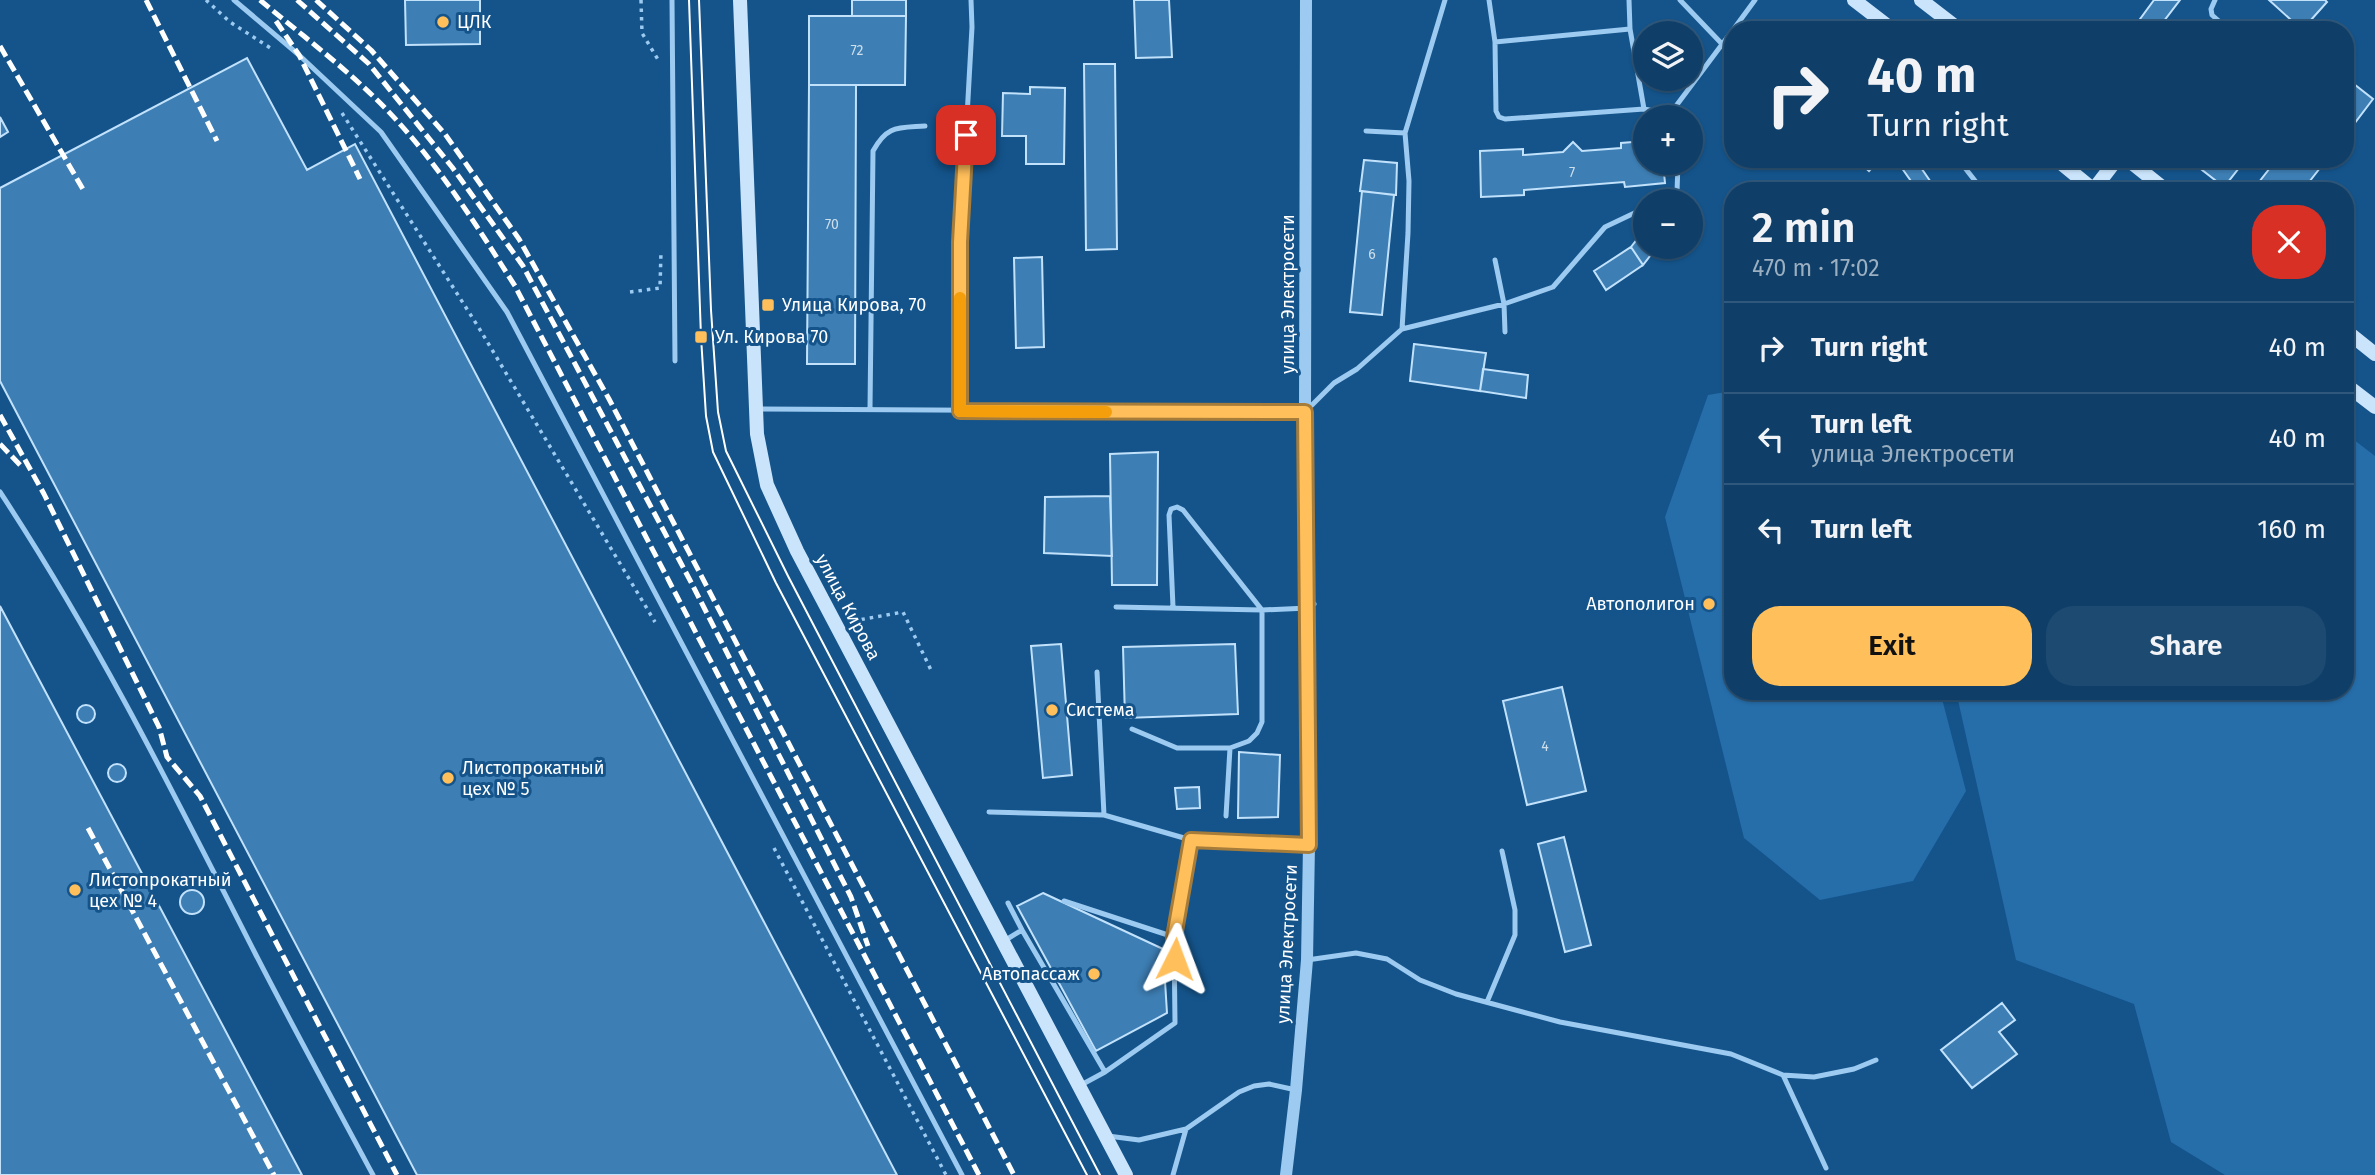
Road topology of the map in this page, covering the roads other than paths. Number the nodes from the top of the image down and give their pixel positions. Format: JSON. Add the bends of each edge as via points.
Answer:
{"nodes":[{"id":1,"x":234,"y":0,"type":"edge"},
{"id":2,"x":672,"y":0,"type":"edge"},
{"id":3,"x":740,"y":0,"type":"edge"},
{"id":4,"x":971,"y":0,"type":"edge"},
{"id":5,"x":1306,"y":0,"type":"edge"},
{"id":6,"x":1445,"y":0,"type":"edge"},
{"id":7,"x":1489,"y":0,"type":"edge"},
{"id":8,"x":1629,"y":0,"type":"edge"},
{"id":9,"x":1680,"y":0,"type":"edge"},
{"id":10,"x":1755,"y":0,"type":"edge"},
{"id":11,"x":1854,"y":0,"type":"edge"},
{"id":12,"x":1922,"y":0,"type":"edge"},
{"id":13,"x":2215,"y":0,"type":"edge"},
{"id":14,"x":1740,"y":21,"type":"edge"},
{"id":15,"x":1881,"y":21,"type":"edge"},
{"id":16,"x":1949,"y":21,"type":"edge"},
{"id":17,"x":2219,"y":21,"type":"edge"},
{"id":18,"x":1630,"y":29,"type":"junction"},
{"id":19,"x":1495,"y":42,"type":"junction"},
{"id":20,"x":1723,"y":44,"type":"joint"},
{"id":21,"x":1643,"y":105,"type":"edge"},
{"id":22,"x":1678,"y":105,"type":"edge"},
{"id":23,"x":1633,"y":110,"type":"edge"},
{"id":24,"x":925,"y":126,"type":"dead end"},
{"id":25,"x":1366,"y":131,"type":"dead end"},
{"id":26,"x":1405,"y":133,"type":"junction"},
{"id":27,"x":1965,"y":168,"type":"edge"},
{"id":28,"x":2066,"y":168,"type":"edge"},
{"id":29,"x":2110,"y":168,"type":"edge"},
{"id":30,"x":2138,"y":168,"type":"edge"},
{"id":31,"x":1976,"y":182,"type":"edge"},
{"id":32,"x":2083,"y":182,"type":"edge"},
{"id":33,"x":2099,"y":182,"type":"edge"},
{"id":34,"x":2156,"y":182,"type":"edge"},
{"id":35,"x":1633,"y":214,"type":"edge"},
{"id":36,"x":1495,"y":260,"type":"dead end"},
{"id":37,"x":1504,"y":304,"type":"junction"},
{"id":38,"x":1402,"y":329,"type":"junction"},
{"id":39,"x":1505,"y":332,"type":"dead end"},
{"id":40,"x":2354,"y":337,"type":"edge"},
{"id":41,"x":2375,"y":354,"type":"edge"},
{"id":42,"x":675,"y":361,"type":"dead end"},
{"id":43,"x":2354,"y":391,"type":"edge"},
{"id":44,"x":2375,"y":407,"type":"edge"},
{"id":45,"x":756,"y":409,"type":"junction"},
{"id":46,"x":870,"y":410,"type":"junction"},
{"id":47,"x":960,"y":411,"type":"junction"},
{"id":48,"x":1305,"y":412,"type":"junction"},
{"id":49,"x":0,"y":492,"type":"edge"},
{"id":50,"x":1311,"y":606,"type":"junction"},
{"id":51,"x":1116,"y":607,"type":"dead end"},
{"id":52,"x":1173,"y":607,"type":"junction"},
{"id":53,"x":1262,"y":610,"type":"junction"},
{"id":54,"x":1097,"y":671,"type":"dead end"},
{"id":55,"x":1132,"y":729,"type":"dead end"},
{"id":56,"x":1230,"y":747,"type":"junction"},
{"id":57,"x":989,"y":812,"type":"dead end"},
{"id":58,"x":1104,"y":815,"type":"junction"},
{"id":59,"x":1226,"y":816,"type":"dead end"},
{"id":60,"x":1191,"y":840,"type":"junction"},
{"id":61,"x":1309,"y":845,"type":"junction"},
{"id":62,"x":1502,"y":851,"type":"dead end"},
{"id":63,"x":1064,"y":901,"type":"dead end"},
{"id":64,"x":1008,"y":903,"type":"dead end"},
{"id":65,"x":1023,"y":930,"type":"junction"},
{"id":66,"x":1174,"y":937,"type":"junction"},
{"id":67,"x":1003,"y":941,"type":"junction"},
{"id":68,"x":1307,"y":960,"type":"junction"},
{"id":69,"x":1487,"y":1002,"type":"junction"},
{"id":70,"x":1876,"y":1060,"type":"dead end"},
{"id":71,"x":1105,"y":1072,"type":"junction"},
{"id":72,"x":1783,"y":1075,"type":"junction"},
{"id":73,"x":1081,"y":1085,"type":"junction"},
{"id":74,"x":1296,"y":1090,"type":"junction"},
{"id":75,"x":1186,"y":1129,"type":"junction"},
{"id":76,"x":1106,"y":1136,"type":"junction"},
{"id":77,"x":1826,"y":1167,"type":"dead end"},
{"id":78,"x":373,"y":1175,"type":"edge"},
{"id":79,"x":962,"y":1175,"type":"edge"},
{"id":80,"x":1126,"y":1175,"type":"edge"},
{"id":81,"x":1174,"y":1175,"type":"edge"},
{"id":82,"x":1286,"y":1175,"type":"edge"}],
"edges":[{"from":1,"to":79,"type":"lane","via":[[381,132],[507,312]]},
{"from":2,"to":42,"type":"lane"},
{"from":3,"to":45,"type":"main road","name":"улица Кирова"},
{"from":4,"to":47,"type":"lane","via":[[960,242]]},
{"from":5,"to":48,"type":"street","name":"улица Электросети"},
{"from":6,"to":26,"type":"lane"},
{"from":7,"to":19,"type":"lane"},
{"from":8,"to":18,"type":"lane"},
{"from":9,"to":20,"type":"lane"},
{"from":10,"to":14,"type":"lane"},
{"from":11,"to":15,"type":"main road"},
{"from":12,"to":16,"type":"main road"},
{"from":13,"to":17,"type":"lane","via":[[2212,15]]},
{"from":18,"to":19,"type":"lane"},
{"from":18,"to":21,"type":"lane"},
{"from":19,"to":23,"type":"lane","via":[[1496,111],[1501,118]]},
{"from":20,"to":22,"type":"lane"},
{"from":24,"to":46,"type":"lane","via":[[893,128],[873,151]]},
{"from":25,"to":26,"type":"lane"},
{"from":26,"to":38,"type":"lane","via":[[1409,181]]},
{"from":27,"to":31,"type":"lane"},
{"from":28,"to":32,"type":"main road"},
{"from":29,"to":33,"type":"main road"},
{"from":30,"to":34,"type":"main road"},
{"from":35,"to":37,"type":"lane","via":[[1605,227],[1553,287]]},
{"from":36,"to":37,"type":"lane"},
{"from":37,"to":38,"type":"lane"},
{"from":37,"to":39,"type":"lane"},
{"from":38,"to":48,"type":"lane"},
{"from":40,"to":41,"type":"main road"},
{"from":43,"to":44,"type":"main road"},
{"from":45,"to":46,"type":"lane"},
{"from":45,"to":67,"type":"main road","name":"улица Кирова","via":[[760,456],[782,521]]},
{"from":46,"to":47,"type":"lane"},
{"from":47,"to":48,"type":"lane"},
{"from":48,"to":50,"type":"street","name":"улица Электросети"},
{"from":49,"to":78,"type":"lane","via":[[43,558],[181,805]]},
{"from":50,"to":53,"type":"lane"},
{"from":50,"to":61,"type":"street","name":"улица Электросети"},
{"from":51,"to":52,"type":"lane"},
{"from":52,"to":53,"type":"lane"},
{"from":52,"to":53,"type":"lane","via":[[1169,515],[1177,506]]},
{"from":53,"to":56,"type":"lane","via":[[1262,722],[1249,741]]},
{"from":54,"to":58,"type":"lane"},
{"from":55,"to":56,"type":"lane","via":[[1177,748]]},
{"from":56,"to":59,"type":"lane"},
{"from":57,"to":58,"type":"lane"},
{"from":58,"to":60,"type":"lane"},
{"from":60,"to":61,"type":"lane"},
{"from":60,"to":66,"type":"lane"},
{"from":61,"to":68,"type":"street","name":"улица Электросети"},
{"from":62,"to":69,"type":"lane","via":[[1515,910],[1515,935]]},
{"from":63,"to":66,"type":"lane"},
{"from":64,"to":65,"type":"lane"},
{"from":65,"to":67,"type":"lane"},
{"from":65,"to":71,"type":"lane"},
{"from":66,"to":71,"type":"lane","via":[[1175,1023]]},
{"from":67,"to":73,"type":"main road","name":"улица Кирова"},
{"from":68,"to":69,"type":"lane","via":[[1356,953],[1387,959],[1420,980]]},
{"from":68,"to":74,"type":"street","name":"улица Электросети"},
{"from":69,"to":72,"type":"lane","via":[[1560,1022],[1731,1054]]},
{"from":70,"to":72,"type":"lane","via":[[1814,1077]]},
{"from":71,"to":73,"type":"lane"},
{"from":72,"to":77,"type":"lane"},
{"from":73,"to":76,"type":"main road","name":"улица Кирова"},
{"from":74,"to":75,"type":"lane","via":[[1254,1086]]},
{"from":74,"to":82,"type":"street","name":"улица Электросети"},
{"from":75,"to":76,"type":"lane","via":[[1139,1140]]},
{"from":75,"to":81,"type":"lane"},
{"from":76,"to":80,"type":"main road","name":"улица Кирова"}]}
